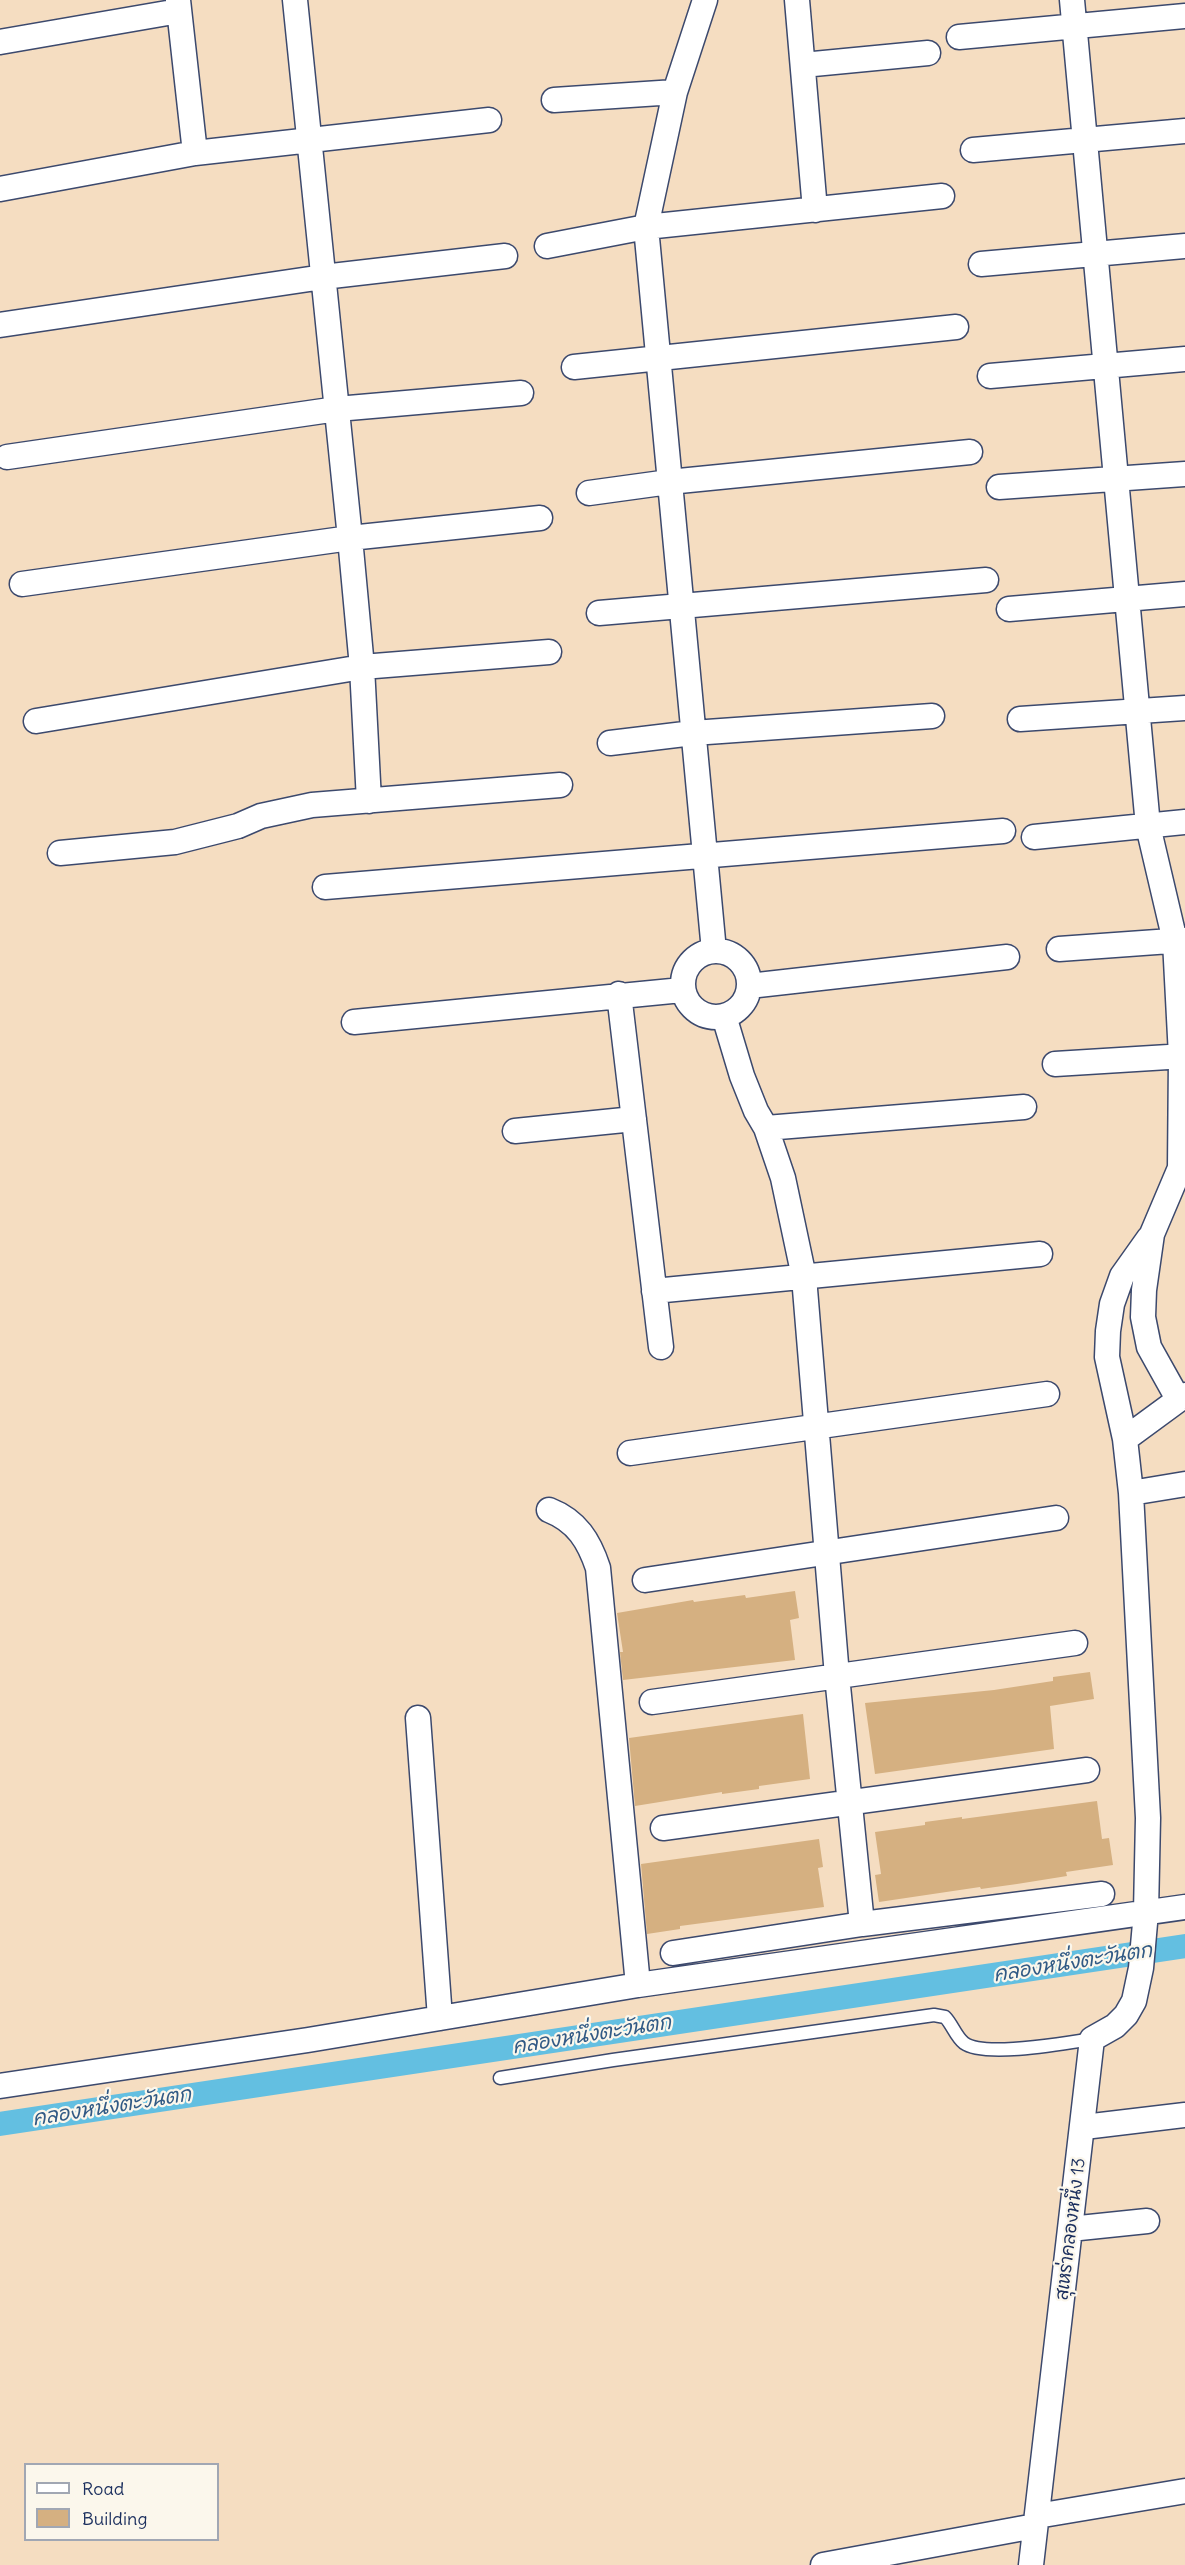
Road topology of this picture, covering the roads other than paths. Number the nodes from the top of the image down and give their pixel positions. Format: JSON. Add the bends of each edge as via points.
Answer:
{"nodes":[{"id":1,"x":295,"y":0,"type":"edge"},
{"id":2,"x":705,"y":0,"type":"edge"},
{"id":3,"x":797,"y":0,"type":"edge"},
{"id":4,"x":1072,"y":0,"type":"edge"},
{"id":5,"x":179,"y":6,"type":"edge"},
{"id":6,"x":1185,"y":16,"type":"edge"},
{"id":7,"x":1075,"y":27,"type":"junction"},
{"id":8,"x":960,"y":37,"type":"dead end"},
{"id":9,"x":0,"y":42,"type":"edge"},
{"id":10,"x":928,"y":52,"type":"dead end"},
{"id":11,"x":803,"y":65,"type":"junction"},
{"id":12,"x":675,"y":92,"type":"junction"},
{"id":13,"x":554,"y":100,"type":"dead end"},
{"id":14,"x":489,"y":120,"type":"dead end"},
{"id":15,"x":1185,"y":131,"type":"edge"},
{"id":16,"x":310,"y":139,"type":"junction"},
{"id":17,"x":1085,"y":140,"type":"junction"},
{"id":18,"x":973,"y":150,"type":"dead end"},
{"id":19,"x":195,"y":153,"type":"junction"},
{"id":20,"x":0,"y":189,"type":"edge"},
{"id":21,"x":942,"y":196,"type":"dead end"},
{"id":22,"x":815,"y":210,"type":"junction"},
{"id":23,"x":646,"y":227,"type":"junction"},
{"id":24,"x":547,"y":246,"type":"dead end"},
{"id":25,"x":1185,"y":246,"type":"edge"},
{"id":26,"x":1096,"y":254,"type":"junction"},
{"id":27,"x":506,"y":256,"type":"dead end"},
{"id":28,"x":981,"y":264,"type":"dead end"},
{"id":29,"x":322,"y":277,"type":"junction"},
{"id":30,"x":0,"y":325,"type":"edge"},
{"id":31,"x":956,"y":327,"type":"dead end"},
{"id":32,"x":658,"y":357,"type":"junction"},
{"id":33,"x":1185,"y":358,"type":"edge"},
{"id":34,"x":1106,"y":366,"type":"junction"},
{"id":35,"x":574,"y":367,"type":"dead end"},
{"id":36,"x":990,"y":376,"type":"dead end"},
{"id":37,"x":521,"y":393,"type":"dead end"},
{"id":38,"x":338,"y":409,"type":"junction"},
{"id":39,"x":970,"y":452,"type":"dead end"},
{"id":40,"x":7,"y":457,"type":"dead end"},
{"id":41,"x":1185,"y":474,"type":"edge"},
{"id":42,"x":1117,"y":479,"type":"junction"},
{"id":43,"x":669,"y":482,"type":"junction"},
{"id":44,"x":999,"y":487,"type":"dead end"},
{"id":45,"x":589,"y":493,"type":"dead end"},
{"id":46,"x":540,"y":518,"type":"dead end"},
{"id":47,"x":350,"y":538,"type":"junction"},
{"id":48,"x":986,"y":580,"type":"dead end"},
{"id":49,"x":22,"y":584,"type":"dead end"},
{"id":50,"x":1185,"y":594,"type":"edge"},
{"id":51,"x":1128,"y":599,"type":"junction"},
{"id":52,"x":681,"y":608,"type":"junction"},
{"id":53,"x":1009,"y":609,"type":"dead end"},
{"id":54,"x":599,"y":613,"type":"dead end"},
{"id":55,"x":549,"y":652,"type":"dead end"},
{"id":56,"x":362,"y":667,"type":"junction"},
{"id":57,"x":1185,"y":708,"type":"edge"},
{"id":58,"x":1138,"y":711,"type":"junction"},
{"id":59,"x":933,"y":716,"type":"dead end"},
{"id":60,"x":1020,"y":719,"type":"dead end"},
{"id":61,"x":36,"y":721,"type":"dead end"},
{"id":62,"x":693,"y":733,"type":"junction"},
{"id":63,"x":610,"y":743,"type":"dead end"},
{"id":64,"x":561,"y":785,"type":"dead end"},
{"id":65,"x":369,"y":801,"type":"junction"},
{"id":66,"x":1185,"y":822,"type":"edge"},
{"id":67,"x":1148,"y":826,"type":"junction"},
{"id":68,"x":1003,"y":831,"type":"dead end"},
{"id":69,"x":1034,"y":837,"type":"dead end"},
{"id":70,"x":60,"y":853,"type":"dead end"},
{"id":71,"x":705,"y":857,"type":"junction"},
{"id":72,"x":325,"y":887,"type":"dead end"},
{"id":73,"x":1180,"y":940,"type":"edge"},
{"id":74,"x":1059,"y":949,"type":"dead end"},
{"id":75,"x":714,"y":951,"type":"junction"},
{"id":76,"x":1007,"y":957,"type":"dead end"},
{"id":77,"x":749,"y":986,"type":"junction"},
{"id":78,"x":682,"y":990,"type":"junction"},
{"id":79,"x":619,"y":994,"type":"junction"},
{"id":80,"x":724,"y":1016,"type":"junction"},
{"id":81,"x":354,"y":1022,"type":"dead end"},
{"id":82,"x":1183,"y":1056,"type":"edge"},
{"id":83,"x":1055,"y":1064,"type":"dead end"},
{"id":84,"x":1024,"y":1107,"type":"dead end"},
{"id":85,"x":634,"y":1119,"type":"junction"},
{"id":86,"x":766,"y":1128,"type":"junction"},
{"id":87,"x":515,"y":1131,"type":"dead end"},
{"id":88,"x":1182,"y":1168,"type":"edge"},
{"id":89,"x":1152,"y":1234,"type":"junction"},
{"id":90,"x":1040,"y":1254,"type":"dead end"},
{"id":91,"x":804,"y":1277,"type":"junction"},
{"id":92,"x":654,"y":1291,"type":"junction"},
{"id":93,"x":661,"y":1347,"type":"dead end"},
{"id":94,"x":1047,"y":1394,"type":"dead end"},
{"id":95,"x":1182,"y":1397,"type":"edge"},
{"id":96,"x":816,"y":1425,"type":"junction"},
{"id":97,"x":1125,"y":1439,"type":"junction"},
{"id":98,"x":630,"y":1453,"type":"dead end"},
{"id":99,"x":1185,"y":1484,"type":"edge"},
{"id":100,"x":1131,"y":1493,"type":"junction"},
{"id":101,"x":549,"y":1510,"type":"dead end"},
{"id":102,"x":1056,"y":1518,"type":"dead end"},
{"id":103,"x":828,"y":1551,"type":"junction"},
{"id":104,"x":645,"y":1580,"type":"dead end"},
{"id":105,"x":1075,"y":1643,"type":"dead end"},
{"id":106,"x":837,"y":1676,"type":"junction"},
{"id":107,"x":652,"y":1702,"type":"dead end"},
{"id":108,"x":418,"y":1718,"type":"dead end"},
{"id":109,"x":1087,"y":1770,"type":"dead end"},
{"id":110,"x":850,"y":1801,"type":"junction"},
{"id":111,"x":663,"y":1828,"type":"dead end"},
{"id":112,"x":1101,"y":1894,"type":"dead end"},
{"id":113,"x":1185,"y":1907,"type":"edge"},
{"id":114,"x":1145,"y":1918,"type":"junction"},
{"id":115,"x":862,"y":1924,"type":"junction"},
{"id":116,"x":673,"y":1953,"type":"dead end"},
{"id":117,"x":638,"y":1985,"type":"junction"},
{"id":118,"x":440,"y":2018,"type":"junction"},
{"id":119,"x":1092,"y":2039,"type":"junction"},
{"id":120,"x":500,"y":2078,"type":"dead end"},
{"id":121,"x":0,"y":2086,"type":"edge"},
{"id":122,"x":1185,"y":2115,"type":"edge"},
{"id":123,"x":1084,"y":2127,"type":"junction"},
{"id":124,"x":1147,"y":2221,"type":"dead end"},
{"id":125,"x":1070,"y":2229,"type":"junction"},
{"id":126,"x":1185,"y":2491,"type":"edge"},
{"id":127,"x":1036,"y":2521,"type":"junction"},
{"id":128,"x":823,"y":2565,"type":"edge"},
{"id":129,"x":1031,"y":2565,"type":"edge"}],
"edges":[{"from":1,"to":16,"type":"street"},
{"from":2,"to":12,"type":"street"},
{"from":3,"to":11,"type":"street"},
{"from":4,"to":7,"type":"street"},
{"from":5,"to":9,"type":"street"},
{"from":5,"to":19,"type":"street"},
{"from":6,"to":7,"type":"street"},
{"from":7,"to":8,"type":"street"},
{"from":7,"to":17,"type":"street"},
{"from":10,"to":11,"type":"street"},
{"from":11,"to":22,"type":"street"},
{"from":12,"to":13,"type":"street"},
{"from":12,"to":23,"type":"street"},
{"from":14,"to":16,"type":"street"},
{"from":15,"to":17,"type":"street"},
{"from":16,"to":19,"type":"street"},
{"from":16,"to":29,"type":"street"},
{"from":17,"to":18,"type":"street"},
{"from":17,"to":26,"type":"street"},
{"from":19,"to":20,"type":"street"},
{"from":21,"to":22,"type":"street"},
{"from":22,"to":23,"type":"street"},
{"from":23,"to":24,"type":"street"},
{"from":23,"to":32,"type":"street"},
{"from":25,"to":26,"type":"street"},
{"from":26,"to":28,"type":"street"},
{"from":26,"to":34,"type":"street"},
{"from":27,"to":29,"type":"street"},
{"from":29,"to":30,"type":"street"},
{"from":29,"to":38,"type":"street"},
{"from":31,"to":32,"type":"street"},
{"from":32,"to":35,"type":"street"},
{"from":32,"to":43,"type":"street"},
{"from":33,"to":34,"type":"street"},
{"from":34,"to":36,"type":"street"},
{"from":34,"to":42,"type":"street"},
{"from":37,"to":38,"type":"street"},
{"from":38,"to":40,"type":"street"},
{"from":38,"to":47,"type":"street"},
{"from":39,"to":43,"type":"street"},
{"from":41,"to":42,"type":"street"},
{"from":42,"to":44,"type":"street"},
{"from":42,"to":51,"type":"street"},
{"from":43,"to":45,"type":"street"},
{"from":43,"to":52,"type":"street"},
{"from":46,"to":47,"type":"street"},
{"from":47,"to":49,"type":"street"},
{"from":47,"to":56,"type":"street"},
{"from":48,"to":52,"type":"street"},
{"from":50,"to":51,"type":"street"},
{"from":51,"to":53,"type":"street"},
{"from":51,"to":58,"type":"street"},
{"from":52,"to":54,"type":"street"},
{"from":52,"to":62,"type":"street"},
{"from":55,"to":56,"type":"street"},
{"from":56,"to":61,"type":"street"},
{"from":56,"to":65,"type":"street"},
{"from":57,"to":58,"type":"street"},
{"from":58,"to":60,"type":"street"},
{"from":58,"to":67,"type":"street"},
{"from":59,"to":62,"type":"street"},
{"from":62,"to":63,"type":"street"},
{"from":62,"to":71,"type":"street"},
{"from":64,"to":65,"type":"street"},
{"from":65,"to":70,"type":"street","via":[[286,809],[176,842]]},
{"from":66,"to":67,"type":"street"},
{"from":67,"to":69,"type":"street"},
{"from":67,"to":73,"type":"street"},
{"from":68,"to":71,"type":"street"},
{"from":71,"to":72,"type":"street"},
{"from":71,"to":75,"type":"street"},
{"from":73,"to":74,"type":"street"},
{"from":73,"to":82,"type":"street"},
{"from":75,"to":77,"type":"street","via":[[740,960]]},
{"from":75,"to":78,"type":"street","via":[[700,954],[689,963]]},
{"from":76,"to":77,"type":"street"},
{"from":77,"to":80,"type":"street","via":[[741,1005]]},
{"from":78,"to":79,"type":"street"},
{"from":78,"to":80,"type":"street","via":[[687,1002],[698,1012],[710,1017]]},
{"from":79,"to":81,"type":"street"},
{"from":79,"to":85,"type":"street"},
{"from":80,"to":86,"type":"street","via":[[742,1076]]},
{"from":82,"to":83,"type":"street"},
{"from":82,"to":88,"type":"street"},
{"from":84,"to":86,"type":"street"},
{"from":85,"to":87,"type":"street"},
{"from":85,"to":92,"type":"street"},
{"from":86,"to":91,"type":"street","via":[[783,1178]]},
{"from":88,"to":89,"type":"street"},
{"from":89,"to":95,"type":"street","via":[[1143,1317],[1149,1347]]},
{"from":89,"to":97,"type":"street","via":[[1122,1276],[1112,1304],[1107,1357]]},
{"from":90,"to":91,"type":"street"},
{"from":91,"to":92,"type":"street"},
{"from":91,"to":96,"type":"street"},
{"from":92,"to":93,"type":"street"},
{"from":94,"to":96,"type":"street"},
{"from":95,"to":97,"type":"street"},
{"from":96,"to":98,"type":"street"},
{"from":96,"to":103,"type":"street"},
{"from":97,"to":100,"type":"street"},
{"from":99,"to":100,"type":"street"},
{"from":100,"to":114,"type":"street","via":[[1148,1818]]},
{"from":101,"to":117,"type":"street","via":[[578,1528],[598,1568]]},
{"from":102,"to":103,"type":"street"},
{"from":103,"to":104,"type":"street"},
{"from":103,"to":106,"type":"street"},
{"from":105,"to":106,"type":"street"},
{"from":106,"to":107,"type":"street"},
{"from":106,"to":110,"type":"street"},
{"from":108,"to":118,"type":"street"},
{"from":109,"to":110,"type":"street"},
{"from":110,"to":111,"type":"street"},
{"from":110,"to":115,"type":"street"},
{"from":112,"to":115,"type":"street"},
{"from":113,"to":114,"type":"street"},
{"from":114,"to":117,"type":"street"},
{"from":114,"to":119,"type":"street","via":[[1134,2001],[1115,2026]]},
{"from":115,"to":116,"type":"street"},
{"from":117,"to":118,"type":"street"},
{"from":118,"to":121,"type":"street"},
{"from":119,"to":120,"type":"lane","via":[[992,2050],[972,2047],[963,2042],[945,2017],[934,2015]]},
{"from":119,"to":123,"type":"street","name":"สุเหร่าคลองหนึ่ง 13"},
{"from":122,"to":123,"type":"street"},
{"from":123,"to":125,"type":"street","name":"สุเหร่าคลองหนึ่ง 13"},
{"from":124,"to":125,"type":"street"},
{"from":125,"to":127,"type":"street","name":"สุเหร่าคลองหนึ่ง 13"},
{"from":126,"to":127,"type":"street"},
{"from":127,"to":128,"type":"street"},
{"from":127,"to":129,"type":"street","name":"สุเหร่าคลองหนึ่ง 13"}]}
